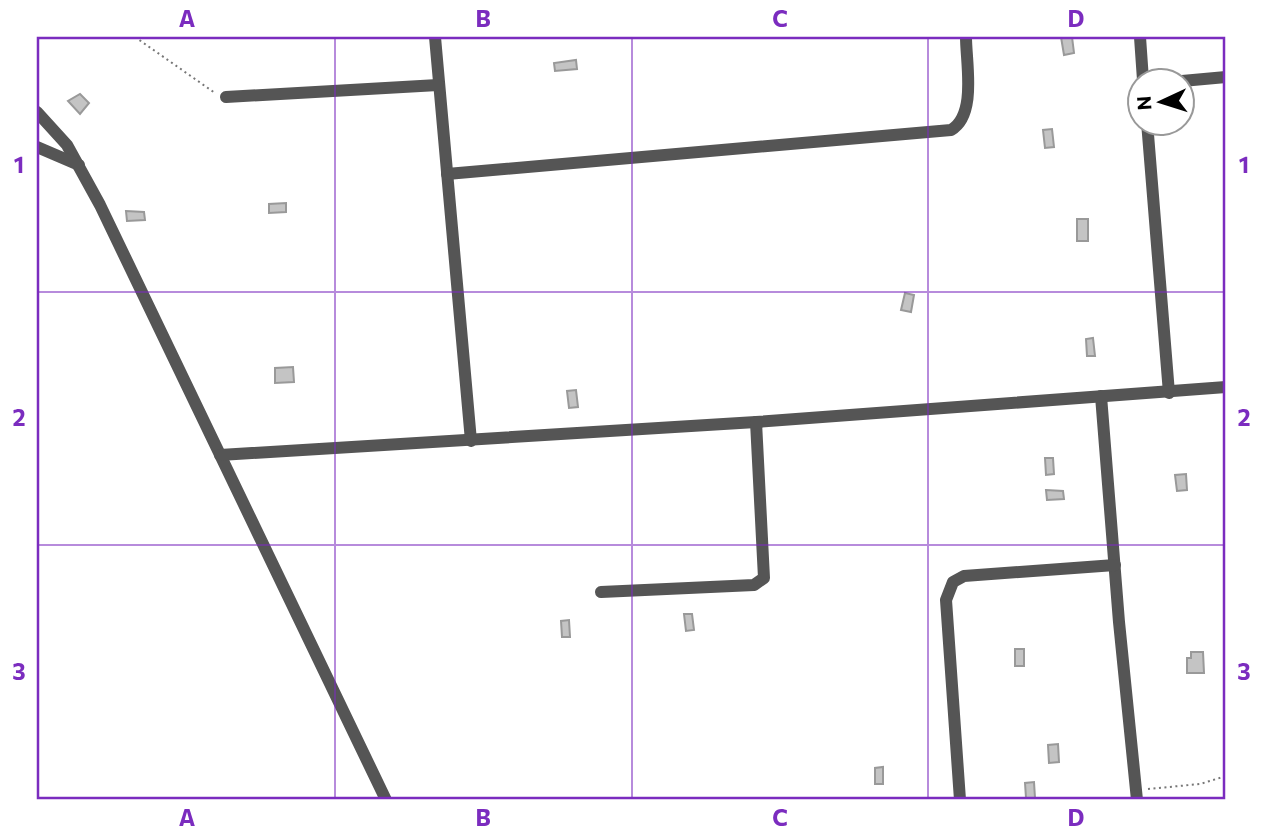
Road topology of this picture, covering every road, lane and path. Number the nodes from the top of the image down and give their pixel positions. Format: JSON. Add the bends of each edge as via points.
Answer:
{"nodes":[{"id":1,"x":135,"y":37,"type":"edge"},
{"id":2,"x":435,"y":37,"type":"edge"},
{"id":3,"x":966,"y":37,"type":"edge"},
{"id":4,"x":1140,"y":37,"type":"edge"},
{"id":5,"x":1142,"y":66,"type":"edge"},
{"id":6,"x":1226,"y":77,"type":"edge"},
{"id":7,"x":1196,"y":80,"type":"edge"},
{"id":8,"x":438,"y":85,"type":"junction"},
{"id":9,"x":226,"y":97,"type":"joint"},
{"id":10,"x":37,"y":112,"type":"edge"},
{"id":11,"x":1148,"y":136,"type":"edge"},
{"id":12,"x":37,"y":147,"type":"edge"},
{"id":13,"x":79,"y":166,"type":"junction"},
{"id":14,"x":447,"y":174,"type":"junction"},
{"id":15,"x":1226,"y":387,"type":"edge"},
{"id":16,"x":1169,"y":393,"type":"junction"},
{"id":17,"x":1101,"y":396,"type":"junction"},
{"id":18,"x":756,"y":422,"type":"junction"},
{"id":19,"x":471,"y":441,"type":"junction"},
{"id":20,"x":220,"y":455,"type":"junction"},
{"id":21,"x":1115,"y":565,"type":"junction"},
{"id":22,"x":601,"y":592,"type":"dead end"},
{"id":23,"x":1226,"y":775,"type":"edge"},
{"id":24,"x":1137,"y":795,"type":"edge"},
{"id":25,"x":386,"y":800,"type":"edge"},
{"id":26,"x":960,"y":800,"type":"edge"}],
"edges":[{"from":1,"to":9,"type":"path"},
{"from":2,"to":8,"type":"street"},
{"from":3,"to":14,"type":"street","via":[[966,109],[951,130]]},
{"from":4,"to":5,"type":"street"},
{"from":6,"to":7,"type":"street"},
{"from":8,"to":9,"type":"street"},
{"from":8,"to":14,"type":"street"},
{"from":10,"to":13,"type":"street"},
{"from":11,"to":16,"type":"street"},
{"from":12,"to":13,"type":"street"},
{"from":13,"to":20,"type":"street"},
{"from":14,"to":19,"type":"street"},
{"from":15,"to":16,"type":"street"},
{"from":16,"to":17,"type":"street"},
{"from":17,"to":18,"type":"street"},
{"from":17,"to":21,"type":"street"},
{"from":18,"to":19,"type":"street"},
{"from":18,"to":22,"type":"street","via":[[764,578],[754,585]]},
{"from":19,"to":20,"type":"street"},
{"from":20,"to":25,"type":"street"},
{"from":21,"to":24,"type":"street"},
{"from":21,"to":26,"type":"street","via":[[964,576],[953,583],[946,600]]},
{"from":23,"to":24,"type":"path"}]}
